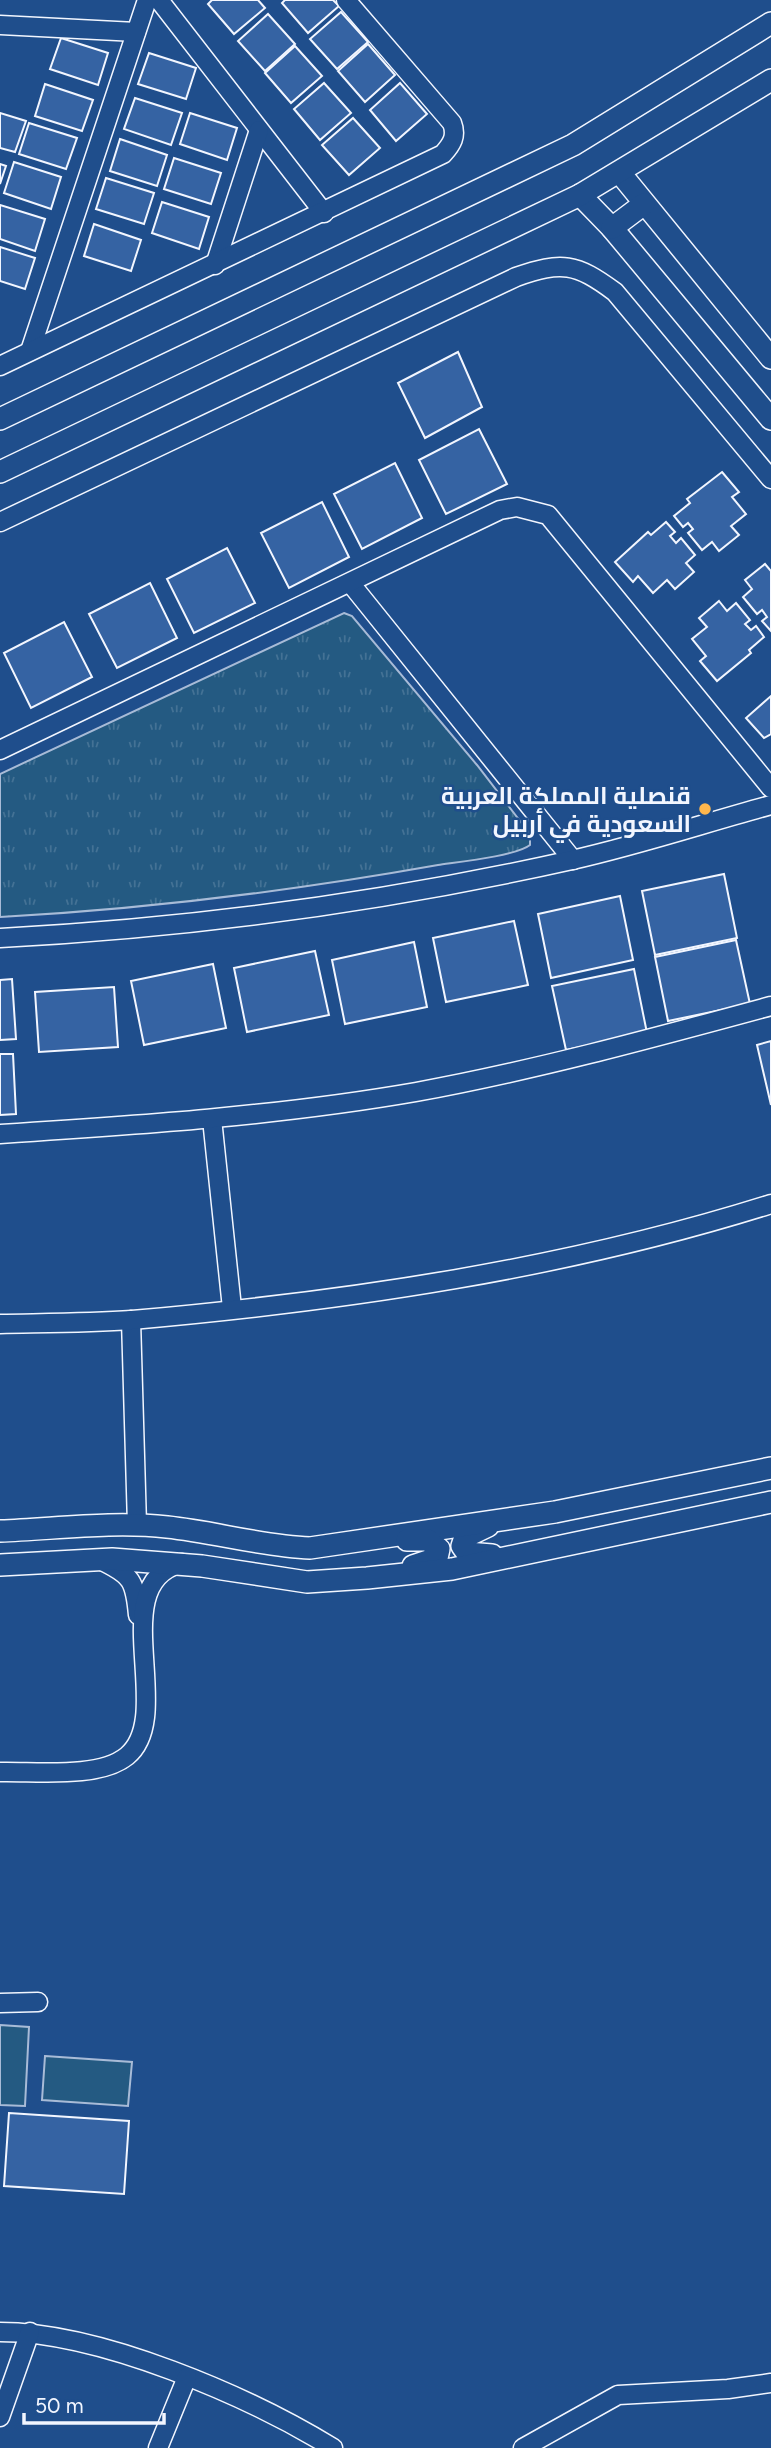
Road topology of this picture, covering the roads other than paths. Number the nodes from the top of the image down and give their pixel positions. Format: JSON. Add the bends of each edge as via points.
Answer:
{"nodes":[{"id":1,"x":147,"y":0,"type":"edge"},
{"id":2,"x":159,"y":0,"type":"edge"},
{"id":3,"x":346,"y":0,"type":"edge"},
{"id":4,"x":771,"y":23,"type":"edge"},
{"id":5,"x":0,"y":25,"type":"edge"},
{"id":6,"x":136,"y":32,"type":"junction"},
{"id":7,"x":771,"y":80,"type":"edge"},
{"id":8,"x":258,"y":130,"type":"junction"},
{"id":9,"x":620,"y":173,"type":"junction"},
{"id":10,"x":580,"y":195,"type":"junction"},
{"id":11,"x":644,"y":204,"type":"junction"},
{"id":12,"x":324,"y":213,"type":"junction"},
{"id":13,"x":612,"y":228,"type":"junction"},
{"id":14,"x":215,"y":265,"type":"junction"},
{"id":15,"x":30,"y":351,"type":"junction"},
{"id":16,"x":771,"y":358,"type":"edge"},
{"id":17,"x":0,"y":366,"type":"edge"},
{"id":18,"x":0,"y":419,"type":"edge"},
{"id":19,"x":771,"y":419,"type":"edge"},
{"id":20,"x":0,"y":472,"type":"edge"},
{"id":21,"x":771,"y":479,"type":"edge"},
{"id":22,"x":0,"y":522,"type":"edge"},
{"id":23,"x":351,"y":584,"type":"junction"},
{"id":24,"x":0,"y":750,"type":"edge"},
{"id":25,"x":771,"y":788,"type":"edge"},
{"id":26,"x":771,"y":805,"type":"edge"},
{"id":27,"x":573,"y":860,"type":"junction"},
{"id":28,"x":0,"y":938,"type":"edge"},
{"id":29,"x":771,"y":1006,"type":"edge"},
{"id":30,"x":212,"y":1119,"type":"junction"},
{"id":31,"x":0,"y":1134,"type":"edge"},
{"id":32,"x":771,"y":1205,"type":"edge"},
{"id":33,"x":232,"y":1308,"type":"junction"},
{"id":34,"x":131,"y":1320,"type":"junction"},
{"id":35,"x":0,"y":1324,"type":"edge"},
{"id":36,"x":771,"y":1468,"type":"edge"},
{"id":37,"x":771,"y":1502,"type":"edge"},
{"id":38,"x":510,"y":1518,"type":"junction"},
{"id":39,"x":137,"y":1525,"type":"junction"},
{"id":40,"x":0,"y":1531,"type":"edge"},
{"id":41,"x":359,"y":1539,"type":"junction"},
{"id":42,"x":512,"y":1555,"type":"junction"},
{"id":43,"x":100,"y":1560,"type":"junction"},
{"id":44,"x":182,"y":1563,"type":"junction"},
{"id":45,"x":0,"y":1564,"type":"edge"},
{"id":46,"x":367,"y":1577,"type":"junction"},
{"id":47,"x":143,"y":1657,"type":"junction"},
{"id":48,"x":0,"y":1772,"type":"edge"},
{"id":49,"x":38,"y":2002,"type":"dead end"},
{"id":50,"x":0,"y":2003,"type":"edge"},
{"id":51,"x":0,"y":2332,"type":"edge"},
{"id":52,"x":30,"y":2332,"type":"junction"},
{"id":53,"x":187,"y":2377,"type":"junction"},
{"id":54,"x":771,"y":2383,"type":"edge"},
{"id":55,"x":0,"y":2417,"type":"edge"},
{"id":56,"x":158,"y":2448,"type":"edge"},
{"id":57,"x":333,"y":2448,"type":"edge"},
{"id":58,"x":523,"y":2448,"type":"edge"}],
"edges":[{"from":1,"to":6,"type":"street"},
{"from":2,"to":8,"type":"street"},
{"from":3,"to":12,"type":"street","via":[[455,130],[454,140],[443,154]]},
{"from":4,"to":18,"type":"street","via":[[573,145]]},
{"from":5,"to":6,"type":"street"},
{"from":6,"to":15,"type":"street"},
{"from":7,"to":9,"type":"street"},
{"from":8,"to":12,"type":"street"},
{"from":8,"to":14,"type":"street"},
{"from":9,"to":10,"type":"street"},
{"from":9,"to":11,"type":"street"},
{"from":10,"to":13,"type":"street"},
{"from":10,"to":20,"type":"street"},
{"from":11,"to":13,"type":"street"},
{"from":11,"to":16,"type":"street"},
{"from":12,"to":14,"type":"street"},
{"from":13,"to":19,"type":"street"},
{"from":14,"to":15,"type":"street"},
{"from":15,"to":17,"type":"street"},
{"from":21,"to":22,"type":"street","via":[[615,292],[582,270],[556,265],[516,277]]},
{"from":23,"to":24,"type":"street"},
{"from":23,"to":25,"type":"street","via":[[500,510],[517,507],[548,515]]},
{"from":23,"to":27,"type":"street"},
{"from":26,"to":27,"type":"street"},
{"from":27,"to":28,"type":"street","via":[[320,908],[119,932]]},
{"from":29,"to":30,"type":"street","via":[[516,1072],[415,1092]]},
{"from":30,"to":31,"type":"street"},
{"from":30,"to":33,"type":"street"},
{"from":32,"to":33,"type":"street","via":[[603,1249],[466,1277]]},
{"from":33,"to":34,"type":"street"},
{"from":34,"to":35,"type":"street"},
{"from":34,"to":39,"type":"street"},
{"from":36,"to":38,"type":"street"},
{"from":37,"to":42,"type":"street"},
{"from":38,"to":41,"type":"street"},
{"from":38,"to":42,"type":"street","via":[[465,1537],[462,1546],[467,1553]]},
{"from":39,"to":40,"type":"street"},
{"from":39,"to":41,"type":"street","via":[[278,1546],[310,1548]]},
{"from":41,"to":46,"type":"street","via":[[428,1540],[439,1549],[432,1560]]},
{"from":42,"to":46,"type":"street","via":[[453,1569]]},
{"from":43,"to":44,"type":"street"},
{"from":43,"to":45,"type":"street"},
{"from":43,"to":47,"type":"street","via":[[120,1569],[134,1585]]},
{"from":44,"to":46,"type":"street","via":[[307,1582]]},
{"from":44,"to":47,"type":"street","via":[[164,1571],[149,1589]]},
{"from":47,"to":48,"type":"street","via":[[143,1730],[126,1757],[92,1770]]},
{"from":49,"to":50,"type":"street"},
{"from":51,"to":52,"type":"street"},
{"from":52,"to":53,"type":"street","via":[[109,2349]]},
{"from":52,"to":55,"type":"street"},
{"from":53,"to":56,"type":"street"},
{"from":53,"to":57,"type":"street","via":[[300,2428]]},
{"from":54,"to":58,"type":"street","via":[[618,2395]]}]}
